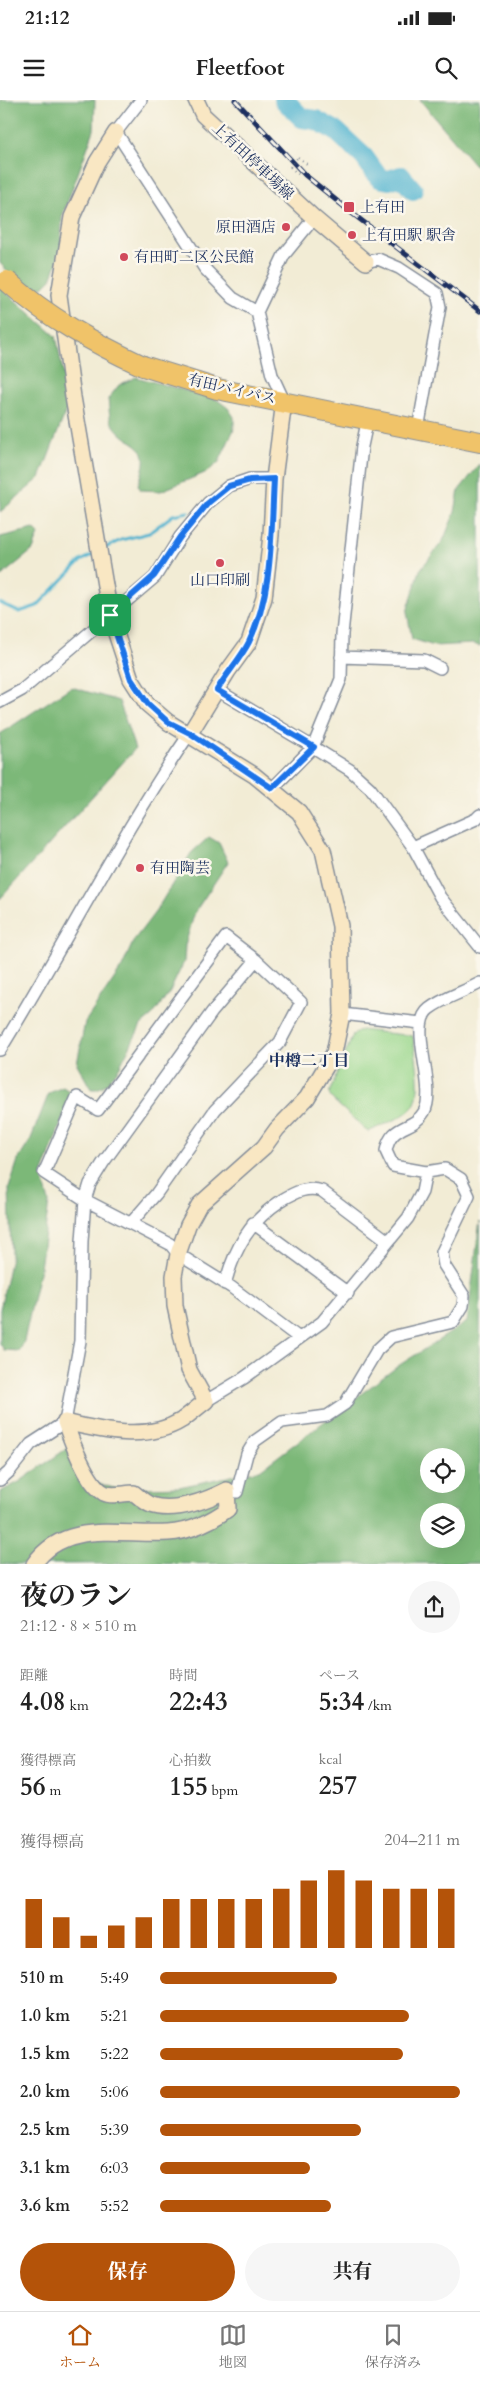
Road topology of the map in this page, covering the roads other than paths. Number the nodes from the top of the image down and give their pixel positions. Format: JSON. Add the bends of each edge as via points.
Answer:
{"nodes":[{"id":1,"x":142,"y":100,"type":"edge"},
{"id":2,"x":196,"y":100,"type":"edge"},
{"id":3,"x":116,"y":132,"type":"junction"},
{"id":4,"x":314,"y":218,"type":"junction"},
{"id":5,"x":366,"y":262,"type":"joint"},
{"id":6,"x":7,"y":282,"type":"dead end"},
{"id":7,"x":257,"y":312,"type":"junction"},
{"id":8,"x":284,"y":401,"type":"junction"},
{"id":9,"x":368,"y":418,"type":"junction"},
{"id":10,"x":418,"y":429,"type":"junction"},
{"id":11,"x":480,"y":442,"type":"edge"},
{"id":12,"x":274,"y":479,"type":"junction"},
{"id":13,"x":110,"y":615,"type":"junction"},
{"id":14,"x":342,"y":657,"type":"junction"},
{"id":15,"x":440,"y":668,"type":"dead end"},
{"id":16,"x":217,"y":690,"type":"junction"},
{"id":17,"x":0,"y":702,"type":"edge"},
{"id":18,"x":190,"y":733,"type":"junction"},
{"id":19,"x":314,"y":747,"type":"junction"},
{"id":20,"x":272,"y":788,"type":"junction"},
{"id":21,"x":480,"y":815,"type":"edge"},
{"id":22,"x":413,"y":847,"type":"junction"},
{"id":23,"x":480,"y":947,"type":"edge"},
{"id":24,"x":256,"y":960,"type":"junction"},
{"id":25,"x":480,"y":983,"type":"edge"},
{"id":26,"x":342,"y":1014,"type":"junction"},
{"id":27,"x":421,"y":1023,"type":"junction"},
{"id":28,"x":0,"y":1050,"type":"edge"},
{"id":29,"x":426,"y":1172,"type":"junction"},
{"id":30,"x":85,"y":1200,"type":"junction"},
{"id":31,"x":131,"y":1223,"type":"junction"},
{"id":32,"x":253,"y":1223,"type":"junction"},
{"id":33,"x":388,"y":1241,"type":"junction"},
{"id":34,"x":178,"y":1254,"type":"junction"},
{"id":35,"x":225,"y":1284,"type":"junction"},
{"id":36,"x":348,"y":1293,"type":"junction"},
{"id":37,"x":299,"y":1338,"type":"junction"},
{"id":38,"x":206,"y":1401,"type":"junction"},
{"id":39,"x":65,"y":1422,"type":"junction"},
{"id":40,"x":0,"y":1480,"type":"edge"},
{"id":41,"x":227,"y":1490,"type":"junction"},
{"id":42,"x":34,"y":1564,"type":"edge"}],
"edges":[{"from":1,"to":3,"type":"street"},
{"from":2,"to":4,"type":"main road","name":"上有田停車場線","via":[[203,115]]},
{"from":3,"to":7,"type":"street","via":[[205,269],[233,298]]},
{"from":3,"to":13,"type":"main road","via":[[97,162],[72,217],[59,295]]},
{"from":4,"to":5,"type":"main road","name":"上有田停車場線"},
{"from":4,"to":7,"type":"street","via":[[284,255]]},
{"from":5,"to":10,"type":"street","via":[[378,260],[399,268],[437,293],[440,307]]},
{"from":6,"to":8,"type":"highway","name":"有田バイパス","bridge":true,"via":[[71,329],[143,366],[217,388]]},
{"from":7,"to":8,"type":"street","via":[[272,375]]},
{"from":8,"to":9,"type":"highway","name":"有田バイパス"},
{"from":8,"to":12,"type":"main road"},
{"from":9,"to":10,"type":"highway","name":"有田バイパス"},
{"from":9,"to":14,"type":"street","via":[[362,446]]},
{"from":10,"to":11,"type":"highway","name":"有田バイパス"},
{"from":12,"to":13,"type":"street","via":[[250,480],[229,486],[208,503],[154,576]]},
{"from":12,"to":16,"type":"main road","via":[[264,598],[249,642]]},
{"from":13,"to":17,"type":"street","via":[[22,690]]},
{"from":13,"to":18,"type":"main road","via":[[137,690],[168,722]]},
{"from":14,"to":15,"type":"street","via":[[424,660]]},
{"from":14,"to":19,"type":"street","via":[[341,679]]},
{"from":16,"to":18,"type":"main road"},
{"from":16,"to":19,"type":"street"},
{"from":18,"to":20,"type":"main road"},
{"from":18,"to":28,"type":"street","via":[[158,780]]},
{"from":19,"to":20,"type":"street"},
{"from":19,"to":22,"type":"street","via":[[350,770],[370,788]]},
{"from":20,"to":26,"type":"main road","via":[[299,812],[323,850],[340,926]]},
{"from":21,"to":22,"type":"street"},
{"from":22,"to":23,"type":"street","via":[[440,897]]},
{"from":24,"to":30,"type":"street","via":[[212,1012],[151,1095],[103,1163],[90,1184]]},
{"from":24,"to":30,"type":"street","via":[[226,937],[98,1110],[77,1097],[44,1173]]},
{"from":24,"to":31,"type":"street","via":[[301,1002],[280,1042],[215,1110],[156,1194]]},
{"from":25,"to":27,"type":"street","via":[[428,1010]]},
{"from":26,"to":27,"type":"street"},
{"from":26,"to":34,"type":"main road","via":[[334,1053],[307,1098],[264,1147],[199,1205]]},
{"from":27,"to":29,"type":"street","via":[[428,1098],[423,1113],[393,1133],[386,1151],[393,1166]]},
{"from":29,"to":33,"type":"street","via":[[422,1192],[408,1218]]},
{"from":29,"to":41,"type":"street","via":[[445,1169],[461,1179],[469,1196],[442,1252],[444,1265],[464,1296],[463,1306],[453,1322],[392,1337],[377,1350],[345,1404],[327,1416],[282,1422],[255,1441],[247,1454],[237,1492]]},
{"from":30,"to":31,"type":"street"},
{"from":30,"to":39,"type":"street","via":[[80,1340]]},
{"from":31,"to":34,"type":"street","via":[[170,1244]]},
{"from":32,"to":33,"type":"street","via":[[291,1194],[315,1188]]},
{"from":32,"to":35,"type":"street","via":[[232,1260]]},
{"from":32,"to":36,"type":"street"},
{"from":33,"to":36,"type":"street"},
{"from":34,"to":35,"type":"street"},
{"from":34,"to":38,"type":"main road","via":[[174,1276],[175,1306],[189,1370]]},
{"from":35,"to":37,"type":"street"},
{"from":36,"to":37,"type":"street","via":[[322,1322]]},
{"from":37,"to":38,"type":"street"},
{"from":38,"to":39,"type":"main road","via":[[180,1421],[148,1433],[104,1431]]},
{"from":39,"to":40,"type":"street","via":[[31,1444]]},
{"from":39,"to":41,"type":"main road","via":[[81,1463],[102,1492],[111,1495],[134,1493],[150,1504],[169,1507],[211,1498]]},
{"from":41,"to":42,"type":"main road","via":[[228,1509],[198,1525],[170,1533],[74,1535],[56,1541],[41,1553]]}]}
